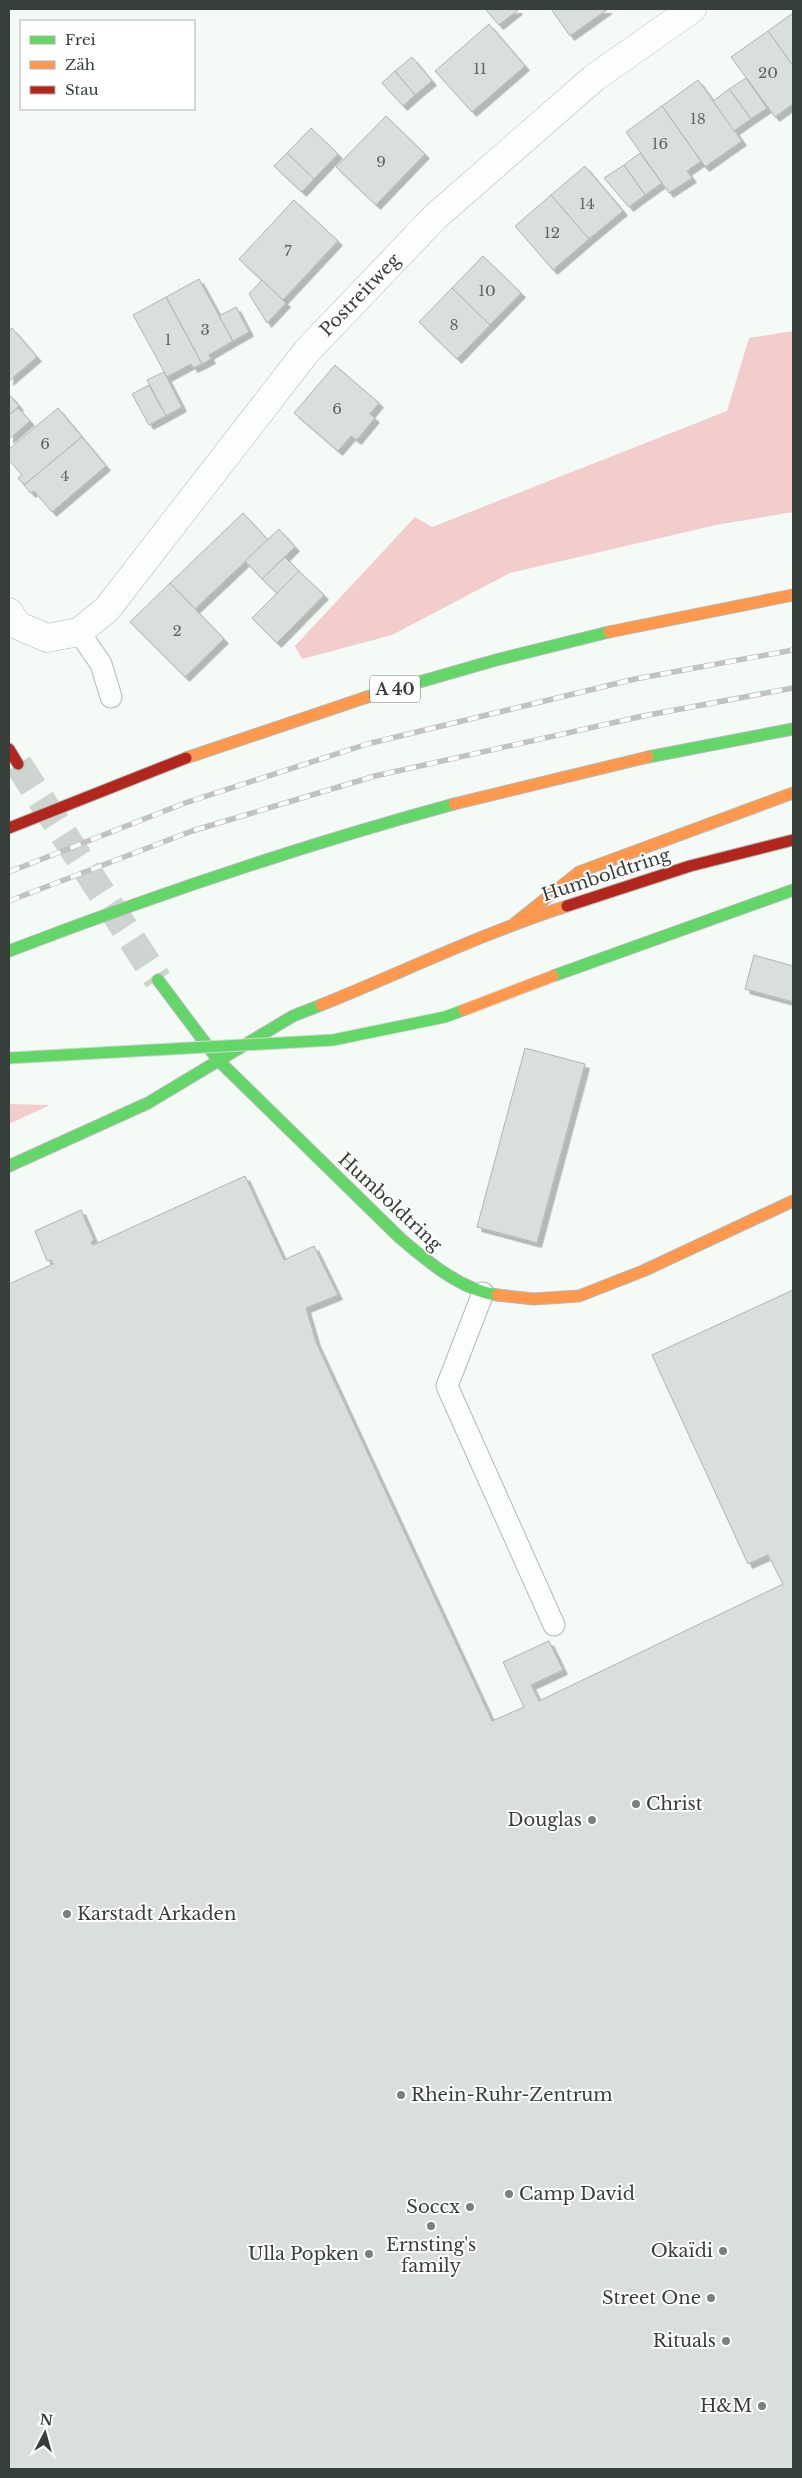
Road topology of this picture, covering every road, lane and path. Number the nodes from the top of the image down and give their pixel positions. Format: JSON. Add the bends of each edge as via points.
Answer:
{"nodes":[{"id":1,"x":692,"y":9,"type":"edge"},
{"id":2,"x":793,"y":595,"type":"edge"},
{"id":3,"x":9,"y":612,"type":"edge"},
{"id":4,"x":79,"y":632,"type":"junction"},
{"id":5,"x":111,"y":697,"type":"dead end"},
{"id":6,"x":793,"y":729,"type":"edge"},
{"id":7,"x":9,"y":749,"type":"edge"},
{"id":8,"x":18,"y":764,"type":"tunnel mouth"},
{"id":9,"x":793,"y":793,"type":"edge"},
{"id":10,"x":9,"y":828,"type":"edge"},
{"id":11,"x":793,"y":840,"type":"edge"},
{"id":12,"x":791,"y":892,"type":"edge"},
{"id":13,"x":515,"y":923,"type":"junction"},
{"id":14,"x":9,"y":951,"type":"edge"},
{"id":15,"x":158,"y":980,"type":"tunnel mouth"},
{"id":16,"x":9,"y":1058,"type":"edge"},
{"id":17,"x":218,"y":1060,"type":"junction"},
{"id":18,"x":9,"y":1166,"type":"edge"},
{"id":19,"x":793,"y":1201,"type":"edge"},
{"id":20,"x":483,"y":1293,"type":"junction"},
{"id":21,"x":554,"y":1625,"type":"dead end"}],
"edges":[{"from":1,"to":4,"type":"street","name":"Postreitweg","via":[[594,78],[435,217],[307,351],[107,609]]},
{"from":2,"to":10,"type":"main road","number":"A 40","via":[[618,630],[496,660],[355,701],[175,762]]},
{"from":3,"to":4,"type":"street","via":[[17,625],[47,638]]},
{"from":4,"to":5,"type":"lane","via":[[101,664]]},
{"from":6,"to":14,"type":"main road","via":[[649,755],[386,820],[203,879]]},
{"from":7,"to":8,"type":"main road"},
{"from":9,"to":13,"type":"main road","via":[[579,872]]},
{"from":11,"to":13,"type":"main road","name":"Humboldtring","via":[[690,866]]},
{"from":12,"to":16,"type":"main road","bridge":true,"via":[[444,1017],[333,1040]]},
{"from":13,"to":17,"type":"main road","name":"Humboldtring","via":[[293,1016]]},
{"from":15,"to":17,"type":"main road","name":"Humboldtring"},
{"from":17,"to":18,"type":"main road","name":"Humboldtring","via":[[148,1103]]},
{"from":17,"to":20,"type":"main road","name":"Humboldtring","via":[[400,1238],[432,1265]]},
{"from":19,"to":20,"type":"main road","name":"Humboldtring","via":[[643,1271],[579,1296],[534,1299]]},
{"from":20,"to":21,"type":"lane","via":[[446,1386]]}]}
